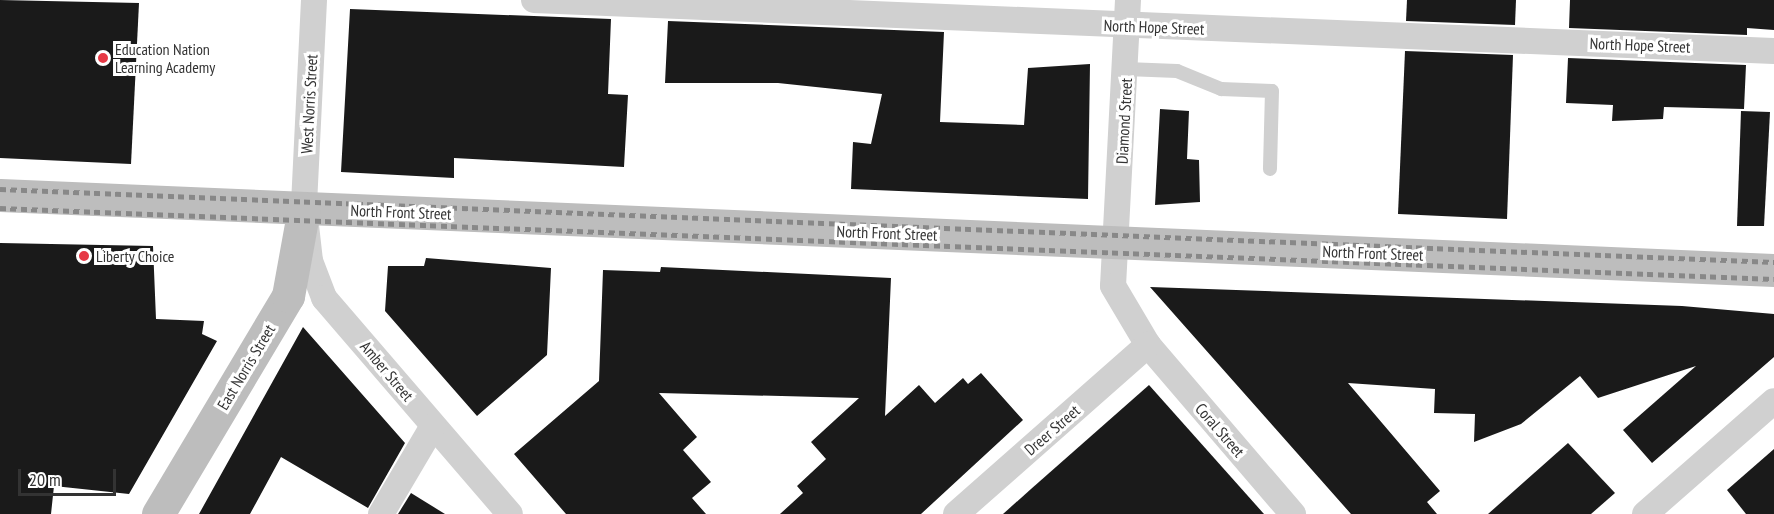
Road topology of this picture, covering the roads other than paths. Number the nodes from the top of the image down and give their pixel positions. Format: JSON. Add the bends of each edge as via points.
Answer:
{"nodes":[{"id":1,"x":314,"y":0,"type":"edge"},
{"id":2,"x":534,"y":0,"type":"edge"},
{"id":3,"x":1128,"y":0,"type":"edge"},
{"id":4,"x":622,"y":2,"type":"edge"},
{"id":5,"x":1126,"y":25,"type":"junction"},
{"id":6,"x":1774,"y":51,"type":"edge"},
{"id":7,"x":1126,"y":69,"type":"junction"},
{"id":8,"x":1270,"y":169,"type":"dead end"},
{"id":9,"x":0,"y":195,"type":"edge"},
{"id":10,"x":304,"y":208,"type":"junction"},
{"id":11,"x":1114,"y":242,"type":"junction"},
{"id":12,"x":1774,"y":270,"type":"edge"},
{"id":13,"x":1148,"y":345,"type":"junction"},
{"id":14,"x":1774,"y":401,"type":"edge"},
{"id":15,"x":433,"y":426,"type":"junction"},
{"id":16,"x":1290,"y":513,"type":"edge"},
{"id":17,"x":158,"y":514,"type":"edge"},
{"id":18,"x":381,"y":514,"type":"edge"},
{"id":19,"x":510,"y":514,"type":"edge"},
{"id":20,"x":956,"y":514,"type":"edge"},
{"id":21,"x":1645,"y":514,"type":"edge"}],
"edges":[{"from":1,"to":10,"type":"street","name":"West Norris Street"},
{"from":2,"to":4,"type":"street","name":"North Hope Street"},
{"from":3,"to":5,"type":"street","name":"Diamond Street"},
{"from":4,"to":5,"type":"street","name":"North Hope Street"},
{"from":5,"to":6,"type":"street","name":"North Hope Street"},
{"from":5,"to":7,"type":"street","name":"Diamond Street"},
{"from":7,"to":8,"type":"lane","via":[[1176,71],[1221,89],[1272,91]]},
{"from":7,"to":11,"type":"street","name":"Diamond Street"},
{"from":9,"to":10,"type":"street","name":"North Front Street"},
{"from":10,"to":11,"type":"street","name":"North Front Street"},
{"from":10,"to":15,"type":"street","name":"Amber Street","via":[[310,261],[324,298]]},
{"from":10,"to":17,"type":"street","name":"East Norris Street","via":[[288,296]]},
{"from":11,"to":12,"type":"street","name":"North Front Street"},
{"from":11,"to":13,"type":"street","name":"Diamond Street","via":[[1113,286]]},
{"from":13,"to":16,"type":"street","name":"Coral Street"},
{"from":13,"to":20,"type":"street","name":"Dreer Street"},
{"from":14,"to":21,"type":"street"},
{"from":15,"to":18,"type":"street"},
{"from":15,"to":19,"type":"street","name":"Amber Street"}]}
